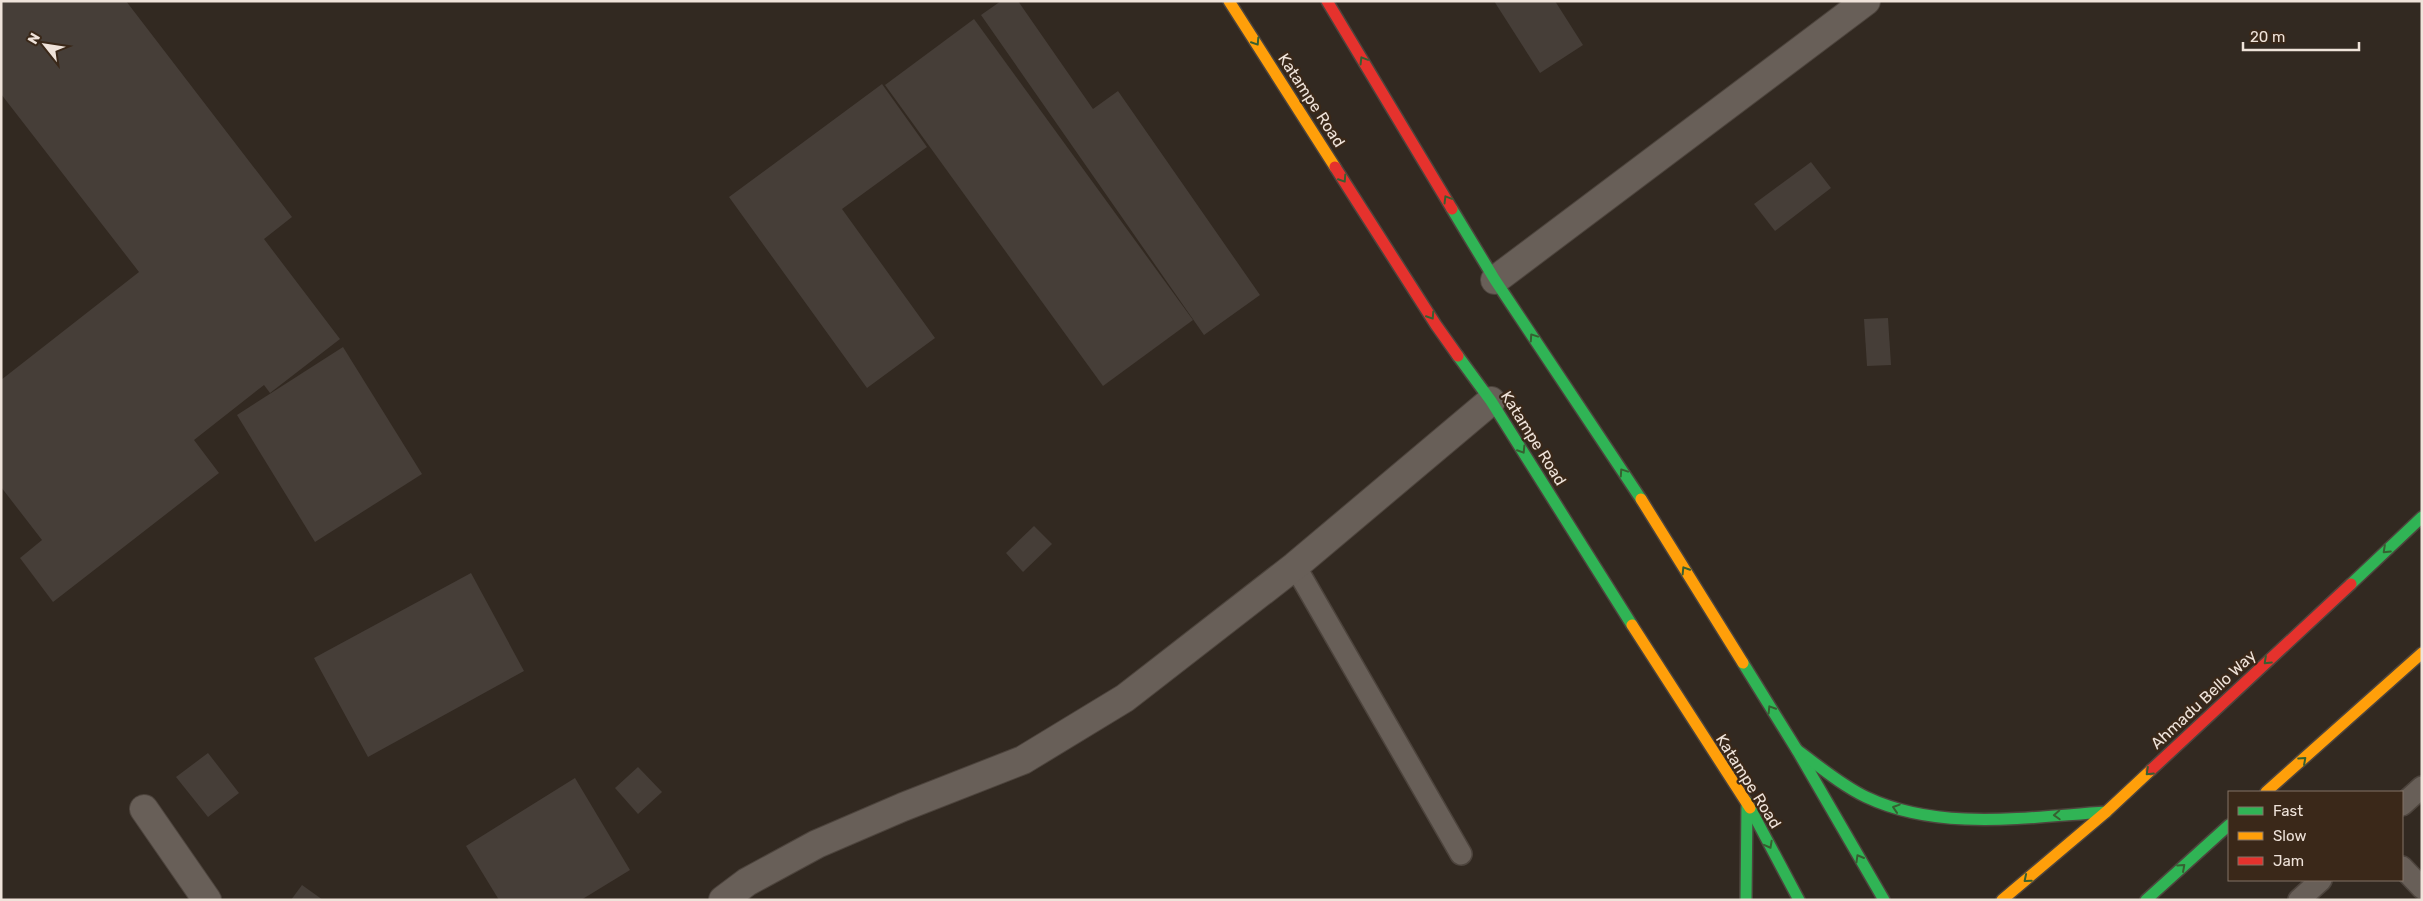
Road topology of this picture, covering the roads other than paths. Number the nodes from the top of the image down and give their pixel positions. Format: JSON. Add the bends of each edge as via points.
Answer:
{"nodes":[{"id":1,"x":1229,"y":1,"type":"edge"},
{"id":2,"x":1327,"y":1,"type":"edge"},
{"id":3,"x":1866,"y":1,"type":"edge"},
{"id":4,"x":1496,"y":280,"type":"junction"},
{"id":5,"x":1491,"y":401,"type":"junction"},
{"id":6,"x":2422,"y":517,"type":"edge"},
{"id":7,"x":1295,"y":566,"type":"junction"},
{"id":8,"x":2422,"y":653,"type":"edge"},
{"id":9,"x":1796,"y":750,"type":"junction"},
{"id":10,"x":2422,"y":787,"type":"edge"},
{"id":11,"x":2267,"y":791,"type":"edge"},
{"id":12,"x":1747,"y":802,"type":"junction"},
{"id":13,"x":2403,"y":804,"type":"edge"},
{"id":14,"x":144,"y":809,"type":"dead end"},
{"id":15,"x":2106,"y":812,"type":"junction"},
{"id":16,"x":2228,"y":826,"type":"edge"},
{"id":17,"x":1461,"y":854,"type":"dead end"},
{"id":18,"x":2403,"y":867,"type":"edge"},
{"id":19,"x":2320,"y":881,"type":"edge"},
{"id":20,"x":2422,"y":888,"type":"edge"},
{"id":21,"x":207,"y":900,"type":"edge"},
{"id":22,"x":723,"y":900,"type":"edge"},
{"id":23,"x":1746,"y":900,"type":"edge"},
{"id":24,"x":1799,"y":900,"type":"edge"},
{"id":25,"x":1884,"y":900,"type":"edge"},
{"id":26,"x":2002,"y":900,"type":"edge"},
{"id":27,"x":2146,"y":900,"type":"edge"},
{"id":28,"x":2299,"y":900,"type":"edge"}],
"edges":[{"from":1,"to":5,"type":"main road","name":"Katampe Road","one_way":true,"via":[[1436,325]]},
{"from":4,"to":2,"type":"main road","one_way":true},
{"from":3,"to":4,"type":"street"},
{"from":9,"to":4,"type":"main road","one_way":true,"via":[[1650,513]]},
{"from":5,"to":7,"type":"street"},
{"from":5,"to":12,"type":"main road","name":"Katampe Road","one_way":true},
{"from":6,"to":15,"type":"main road","name":"Ahmadu Bello Way","one_way":true},
{"from":7,"to":17,"type":"lane"},
{"from":7,"to":22,"type":"street","via":[[1125,698],[1023,760],[817,844],[747,882]]},
{"from":11,"to":8,"type":"main road","one_way":true},
{"from":15,"to":9,"type":"main road","one_way":true,"via":[[1973,820],[1918,815],[1866,798]]},
{"from":25,"to":9,"type":"main road","one_way":true},
{"from":10,"to":13,"type":"lane"},
{"from":12,"to":23,"type":"main road"},
{"from":12,"to":24,"type":"main road","name":"Katampe Road","one_way":true},
{"from":14,"to":21,"type":"street"},
{"from":15,"to":26,"type":"main road","name":"Ahmadu Bello Way","one_way":true},
{"from":27,"to":16,"type":"main road","one_way":true},
{"from":18,"to":20,"type":"lane"},
{"from":19,"to":28,"type":"lane"}]}
